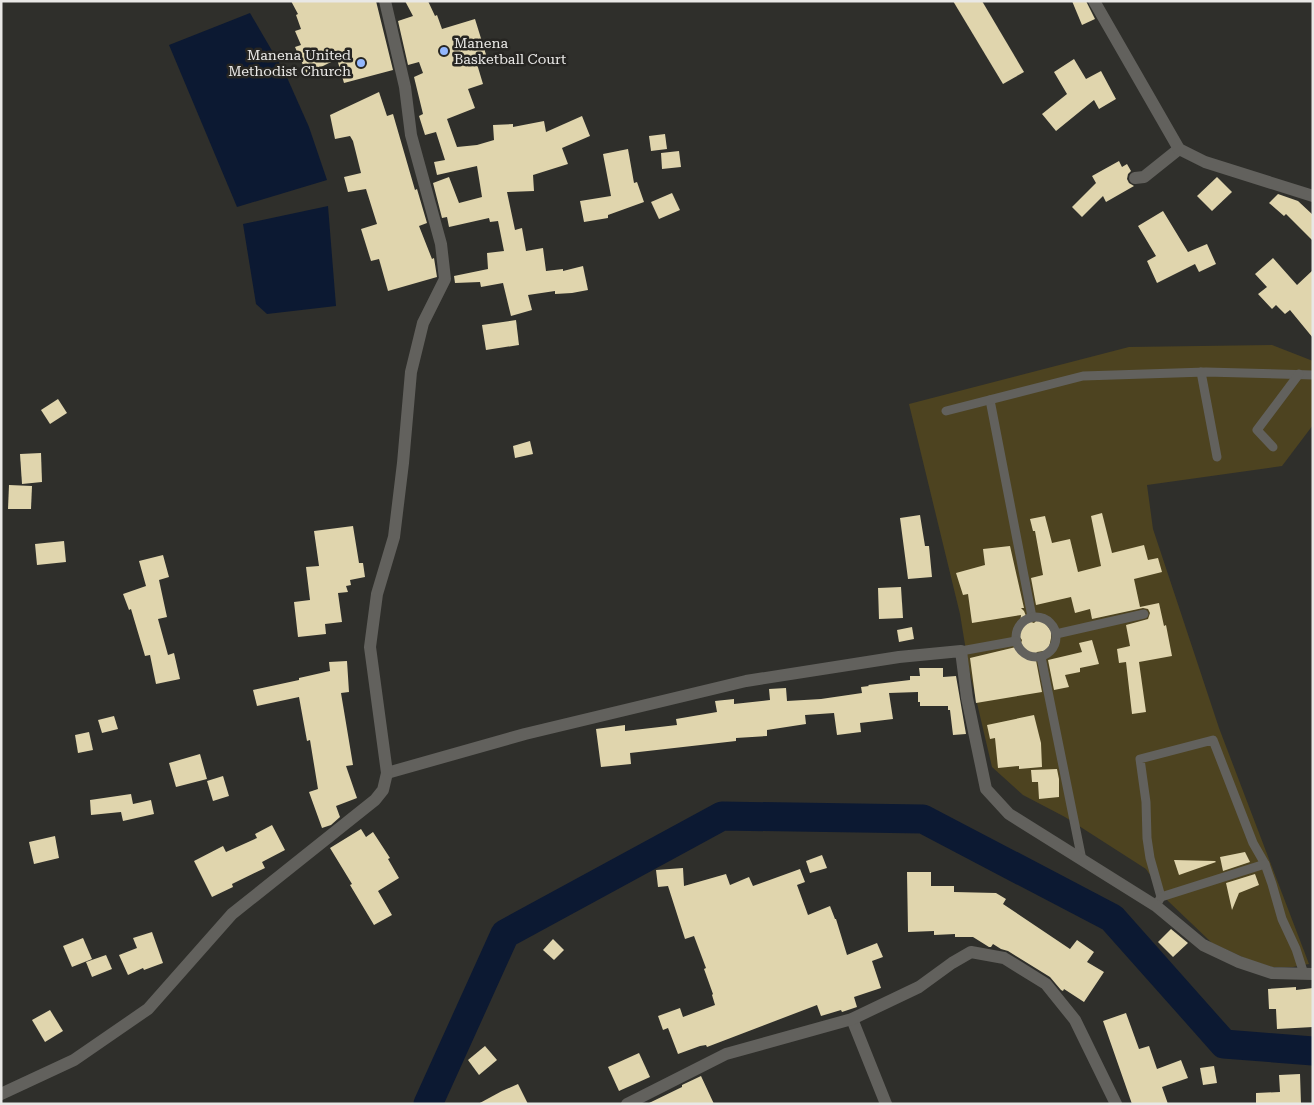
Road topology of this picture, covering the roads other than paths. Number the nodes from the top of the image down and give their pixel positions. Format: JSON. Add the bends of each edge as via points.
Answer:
{"nodes":[{"id":1,"x":384,"y":1,"type":"edge"},
{"id":2,"x":1094,"y":1,"type":"edge"},
{"id":3,"x":1179,"y":149,"type":"junction"},
{"id":4,"x":1135,"y":178,"type":"dead end"},
{"id":5,"x":1313,"y":196,"type":"edge"},
{"id":6,"x":1201,"y":372,"type":"junction"},
{"id":7,"x":1299,"y":374,"type":"junction"},
{"id":8,"x":1313,"y":375,"type":"edge"},
{"id":9,"x":990,"y":400,"type":"junction"},
{"id":10,"x":946,"y":411,"type":"dead end"},
{"id":11,"x":1273,"y":447,"type":"dead end"},
{"id":12,"x":1217,"y":457,"type":"dead end"},
{"id":13,"x":1144,"y":614,"type":"dead end"},
{"id":14,"x":1032,"y":617,"type":"junction"},
{"id":15,"x":1056,"y":634,"type":"junction"},
{"id":16,"x":1016,"y":641,"type":"junction"},
{"id":17,"x":961,"y":652,"type":"junction"},
{"id":18,"x":1041,"y":657,"type":"junction"},
{"id":19,"x":387,"y":774,"type":"junction"},
{"id":20,"x":1082,"y":860,"type":"junction"},
{"id":21,"x":1265,"y":864,"type":"junction"},
{"id":22,"x":1158,"y":901,"type":"junction"},
{"id":23,"x":1308,"y":974,"type":"edge"},
{"id":24,"x":852,"y":1019,"type":"junction"},
{"id":25,"x":1,"y":1094,"type":"edge"},
{"id":26,"x":627,"y":1104,"type":"edge"},
{"id":27,"x":886,"y":1104,"type":"edge"},
{"id":28,"x":1116,"y":1104,"type":"edge"}],
"edges":[{"from":1,"to":19,"type":"street","via":[[405,87],[411,135],[441,244],[446,279],[423,323],[411,372],[394,537],[377,594],[370,647]]},
{"from":2,"to":3,"type":"street"},
{"from":3,"to":4,"type":"street","via":[[1144,177]]},
{"from":3,"to":5,"type":"street","via":[[1205,162]]},
{"from":6,"to":7,"type":"lane"},
{"from":6,"to":9,"type":"lane","via":[[1083,376]]},
{"from":6,"to":12,"type":"lane"},
{"from":7,"to":8,"type":"lane"},
{"from":7,"to":11,"type":"lane","via":[[1258,430]]},
{"from":9,"to":10,"type":"lane"},
{"from":9,"to":14,"type":"lane"},
{"from":13,"to":15,"type":"lane"},
{"from":14,"to":15,"type":"lane","via":[[1047,620]]},
{"from":14,"to":16,"type":"lane","via":[[1019,626]]},
{"from":15,"to":18,"type":"lane","via":[[1053,648]]},
{"from":16,"to":17,"type":"lane"},
{"from":16,"to":18,"type":"lane","via":[[1025,654]]},
{"from":17,"to":19,"type":"street","via":[[890,658],[746,681],[525,734]]},
{"from":17,"to":20,"type":"street","via":[[986,789],[1009,814]]},
{"from":18,"to":20,"type":"lane"},
{"from":19,"to":25,"type":"street","via":[[383,790],[376,800],[232,914],[148,1009],[74,1060]]},
{"from":20,"to":22,"type":"street"},
{"from":21,"to":22,"type":"lane"},
{"from":21,"to":22,"type":"lane","via":[[1253,843],[1214,740],[1140,759],[1147,838]]},
{"from":21,"to":23,"type":"lane","via":[[1279,911]]},
{"from":22,"to":23,"type":"street","via":[[1203,945],[1272,973]]},
{"from":24,"to":26,"type":"street","via":[[726,1054]]},
{"from":24,"to":27,"type":"street"},
{"from":24,"to":28,"type":"street","via":[[919,987],[971,952],[1004,958],[1046,984],[1075,1020]]}]}
